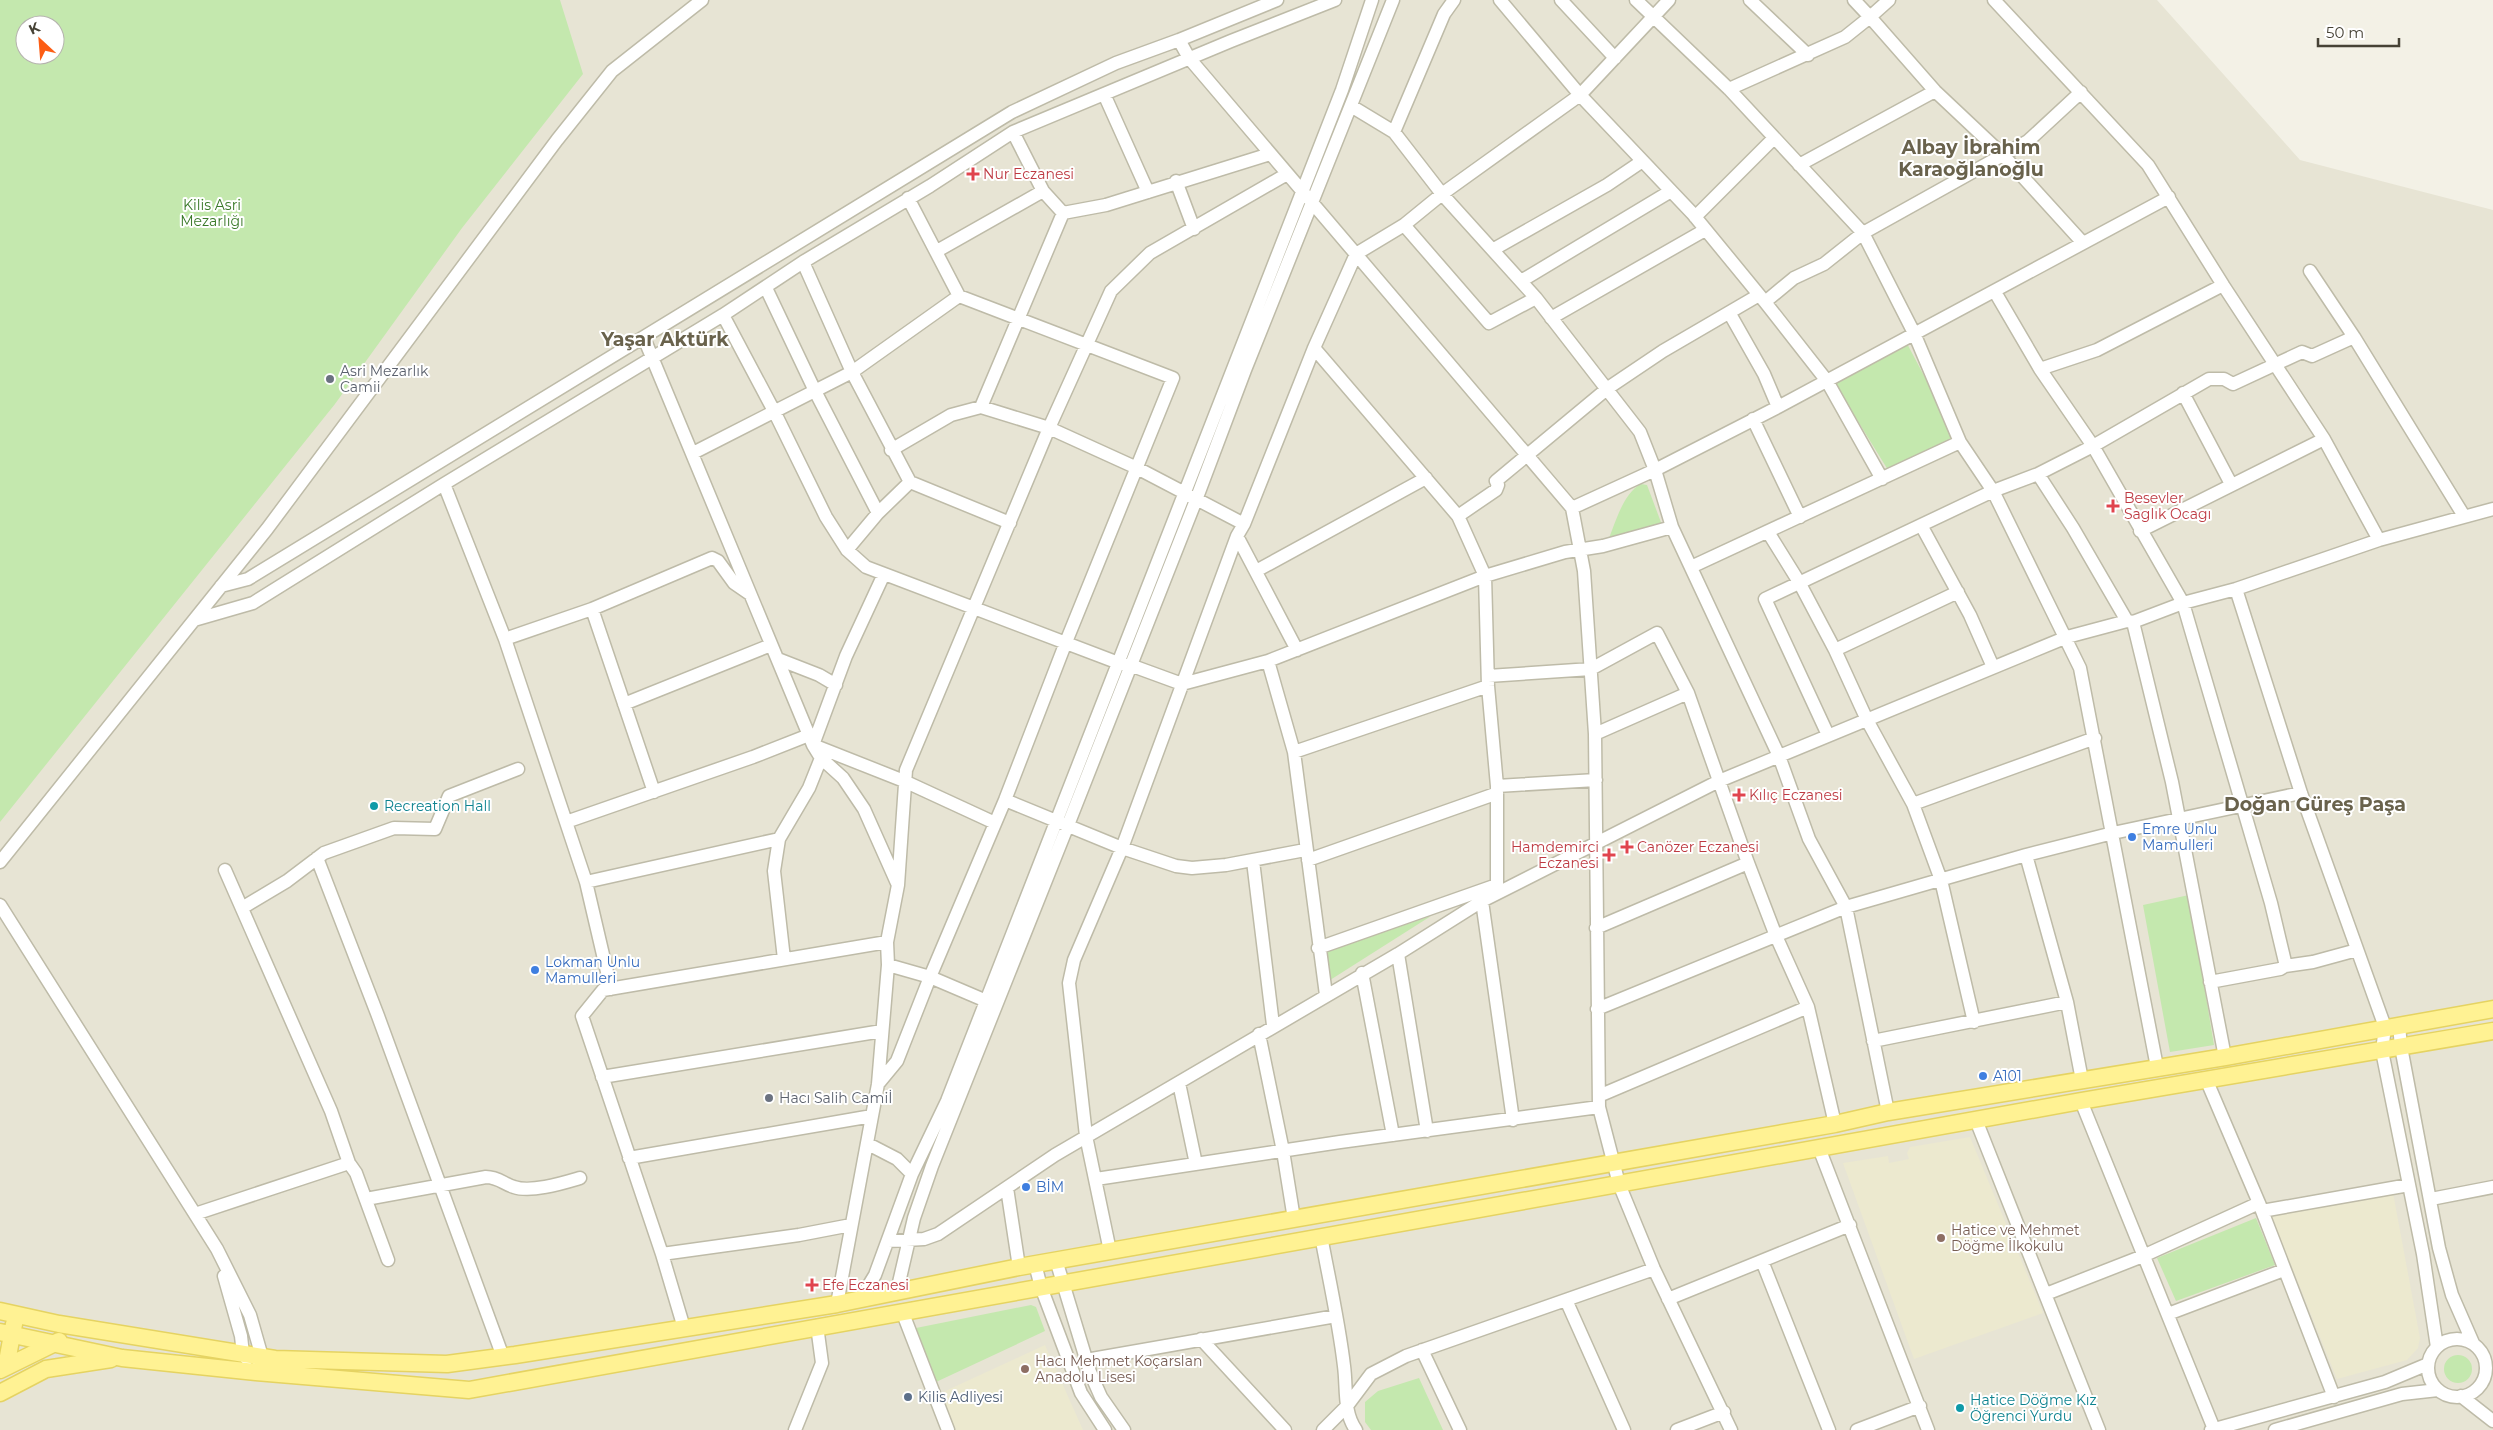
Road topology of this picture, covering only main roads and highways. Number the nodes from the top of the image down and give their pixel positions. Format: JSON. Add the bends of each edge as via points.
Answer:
{"nodes":[{"id":1,"x":2493,"y":1009,"type":"edge"},
{"id":2,"x":2493,"y":1031,"type":"edge"},
{"id":3,"x":8,"y":1313,"type":"edge"},
{"id":4,"x":79,"y":1327,"type":"junction"},
{"id":5,"x":6,"y":1333,"type":"edge"},
{"id":6,"x":56,"y":1344,"type":"junction"},
{"id":7,"x":122,"y":1358,"type":"junction"},
{"id":8,"x":259,"y":1364,"type":"junction"},
{"id":9,"x":3,"y":1369,"type":"edge"},
{"id":10,"x":37,"y":1374,"type":"junction"},
{"id":11,"x":0,"y":1392,"type":"edge"}],
"edges":[{"from":1,"to":8,"type":"main road","via":[[1888,1112],[1835,1124],[1056,1260],[837,1304],[447,1364],[275,1359]]},
{"from":2,"to":8,"type":"main road","via":[[2081,1101],[469,1390]]},
{"from":3,"to":4,"type":"main road"},
{"from":3,"to":5,"type":"main road"},
{"from":4,"to":6,"type":"main road"},
{"from":4,"to":8,"type":"main road","via":[[243,1354]]},
{"from":5,"to":6,"type":"main road"},
{"from":5,"to":9,"type":"main road"},
{"from":6,"to":7,"type":"main road"},
{"from":6,"to":9,"type":"main road"},
{"from":6,"to":10,"type":"main road"},
{"from":7,"to":8,"type":"main road"},
{"from":7,"to":10,"type":"main road","via":[[46,1369]]},
{"from":10,"to":11,"type":"main road"}]}
